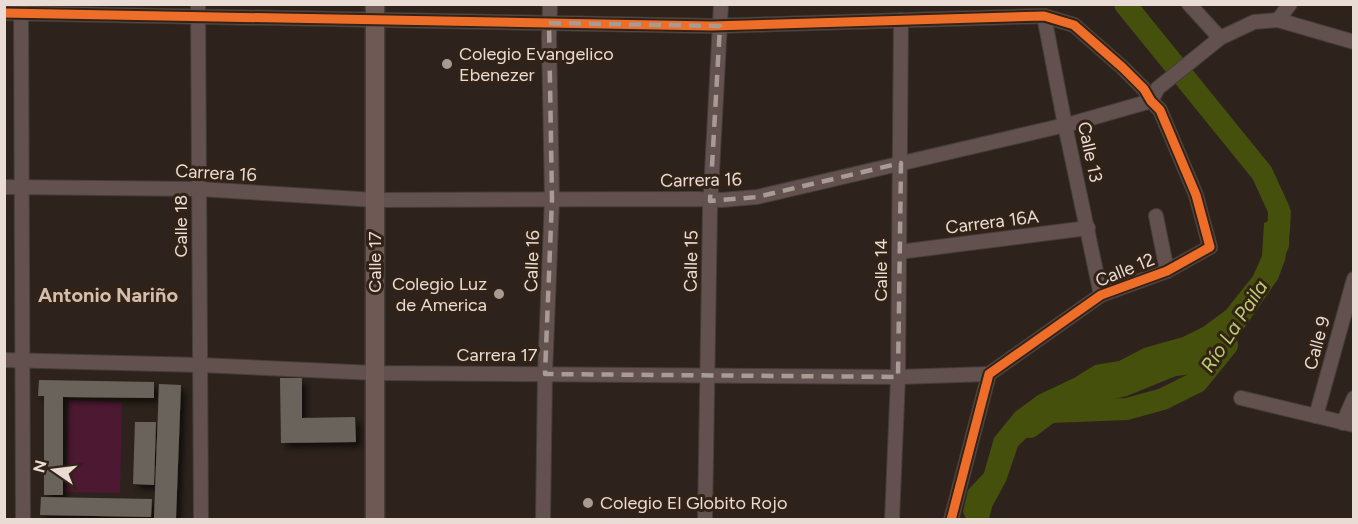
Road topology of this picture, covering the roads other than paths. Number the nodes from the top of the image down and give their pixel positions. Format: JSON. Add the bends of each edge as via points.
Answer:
{"nodes":[{"id":1,"x":550,"y":4,"type":"edge"},
{"id":2,"x":721,"y":4,"type":"edge"},
{"id":3,"x":1189,"y":4,"type":"edge"},
{"id":4,"x":1288,"y":6,"type":"edge"},
{"id":5,"x":21,"y":9,"type":"edge"},
{"id":6,"x":199,"y":10,"type":"edge"},
{"id":7,"x":375,"y":12,"type":"edge"},
{"id":8,"x":4,"y":13,"type":"edge"},
{"id":9,"x":1044,"y":16,"type":"junction"},
{"id":10,"x":902,"y":20,"type":"junction"},
{"id":11,"x":1278,"y":20,"type":"junction"},
{"id":12,"x":549,"y":23,"type":"junction"},
{"id":13,"x":720,"y":26,"type":"junction"},
{"id":14,"x":1216,"y":41,"type":"junction"},
{"id":15,"x":1353,"y":42,"type":"edge"},
{"id":16,"x":1151,"y":101,"type":"junction"},
{"id":17,"x":1065,"y":124,"type":"junction"},
{"id":18,"x":901,"y":163,"type":"junction"},
{"id":19,"x":4,"y":187,"type":"edge"},
{"id":20,"x":22,"y":187,"type":"junction"},
{"id":21,"x":199,"y":189,"type":"junction"},
{"id":22,"x":552,"y":199,"type":"junction"},
{"id":23,"x":710,"y":199,"type":"junction"},
{"id":24,"x":375,"y":200,"type":"junction"},
{"id":25,"x":1156,"y":216,"type":"dead end"},
{"id":26,"x":1088,"y":228,"type":"junction"},
{"id":27,"x":899,"y":252,"type":"junction"},
{"id":28,"x":1167,"y":271,"type":"junction"},
{"id":29,"x":1352,"y":288,"type":"edge"},
{"id":30,"x":1101,"y":295,"type":"junction"},
{"id":31,"x":4,"y":360,"type":"edge"},
{"id":32,"x":22,"y":360,"type":"junction"},
{"id":33,"x":200,"y":365,"type":"junction"},
{"id":34,"x":375,"y":373,"type":"junction"},
{"id":35,"x":545,"y":374,"type":"junction"},
{"id":36,"x":989,"y":374,"type":"junction"},
{"id":37,"x":706,"y":376,"type":"junction"},
{"id":38,"x":898,"y":377,"type":"junction"},
{"id":39,"x":1241,"y":398,"type":"dead end"},
{"id":40,"x":1353,"y":398,"type":"edge"},
{"id":41,"x":1316,"y":416,"type":"junction"},
{"id":42,"x":1348,"y":424,"type":"edge"},
{"id":43,"x":23,"y":519,"type":"edge"},
{"id":44,"x":201,"y":519,"type":"edge"},
{"id":45,"x":375,"y":519,"type":"edge"},
{"id":46,"x":543,"y":519,"type":"edge"},
{"id":47,"x":705,"y":519,"type":"edge"},
{"id":48,"x":892,"y":519,"type":"edge"},
{"id":49,"x":951,"y":519,"type":"edge"}],
"edges":[{"from":1,"to":12,"type":"street","name":"Calle 16"},
{"from":2,"to":13,"type":"street","name":"Calle 15"},
{"from":3,"to":14,"type":"street"},
{"from":4,"to":11,"type":"street"},
{"from":5,"to":6,"type":"street"},
{"from":5,"to":8,"type":"street"},
{"from":5,"to":20,"type":"street"},
{"from":6,"to":7,"type":"street"},
{"from":6,"to":21,"type":"street","name":"Calle 18"},
{"from":7,"to":12,"type":"street"},
{"from":7,"to":24,"type":"main road","name":"Calle 17"},
{"from":9,"to":10,"type":"street"},
{"from":9,"to":16,"type":"street","via":[[1074,25],[1123,68]]},
{"from":9,"to":17,"type":"street","name":"Calle 13"},
{"from":10,"to":13,"type":"street"},
{"from":10,"to":18,"type":"street","name":"Calle 14"},
{"from":11,"to":14,"type":"street","via":[[1254,22]]},
{"from":11,"to":15,"type":"street"},
{"from":12,"to":13,"type":"street"},
{"from":12,"to":22,"type":"street","name":"Calle 16"},
{"from":13,"to":23,"type":"street","name":"Calle 15"},
{"from":14,"to":16,"type":"street","via":[[1158,88]]},
{"from":16,"to":17,"type":"street","name":"Carrera 16"},
{"from":16,"to":28,"type":"street","name":"Calle 12","via":[[1160,110],[1196,195],[1210,247]]},
{"from":17,"to":18,"type":"street","name":"Carrera 16"},
{"from":17,"to":26,"type":"street","name":"Calle 13"},
{"from":18,"to":23,"type":"street","name":"Carrera 16","via":[[757,197]]},
{"from":18,"to":27,"type":"street","name":"Calle 14"},
{"from":19,"to":20,"type":"street","name":"Carrera 16"},
{"from":20,"to":21,"type":"street","name":"Carrera 16"},
{"from":20,"to":32,"type":"street"},
{"from":21,"to":24,"type":"street","name":"Carrera 16"},
{"from":21,"to":33,"type":"street","name":"Calle 18"},
{"from":22,"to":23,"type":"street","name":"Carrera 16"},
{"from":22,"to":24,"type":"street","name":"Carrera 16"},
{"from":22,"to":35,"type":"street","name":"Calle 16"},
{"from":23,"to":37,"type":"street","name":"Calle 15"},
{"from":24,"to":34,"type":"main road","name":"Calle 17"},
{"from":25,"to":28,"type":"street"},
{"from":26,"to":27,"type":"street","name":"Carrera 16A"},
{"from":26,"to":30,"type":"street","name":"Calle 13"},
{"from":27,"to":38,"type":"street","name":"Calle 14"},
{"from":28,"to":30,"type":"street","name":"Calle 12"},
{"from":29,"to":41,"type":"street","name":"Calle 9"},
{"from":30,"to":36,"type":"street","name":"Calle 12"},
{"from":31,"to":32,"type":"street","name":"Carrera 17"},
{"from":32,"to":33,"type":"street","name":"Carrera 17"},
{"from":32,"to":43,"type":"street"},
{"from":33,"to":34,"type":"street","name":"Carrera 17"},
{"from":33,"to":44,"type":"street","name":"Calle 18"},
{"from":34,"to":35,"type":"street","name":"Carrera 17"},
{"from":34,"to":45,"type":"main road","name":"Calle 17"},
{"from":35,"to":37,"type":"street","name":"Carrera 17"},
{"from":35,"to":46,"type":"street","name":"Calle 16"},
{"from":36,"to":38,"type":"street","name":"Carrera 17"},
{"from":36,"to":49,"type":"street"},
{"from":37,"to":38,"type":"street","name":"Carrera 17"},
{"from":37,"to":47,"type":"street","name":"Calle 15"},
{"from":38,"to":48,"type":"street","name":"Calle 14"},
{"from":39,"to":41,"type":"street"},
{"from":40,"to":42,"type":"street"},
{"from":41,"to":42,"type":"street"}]}
